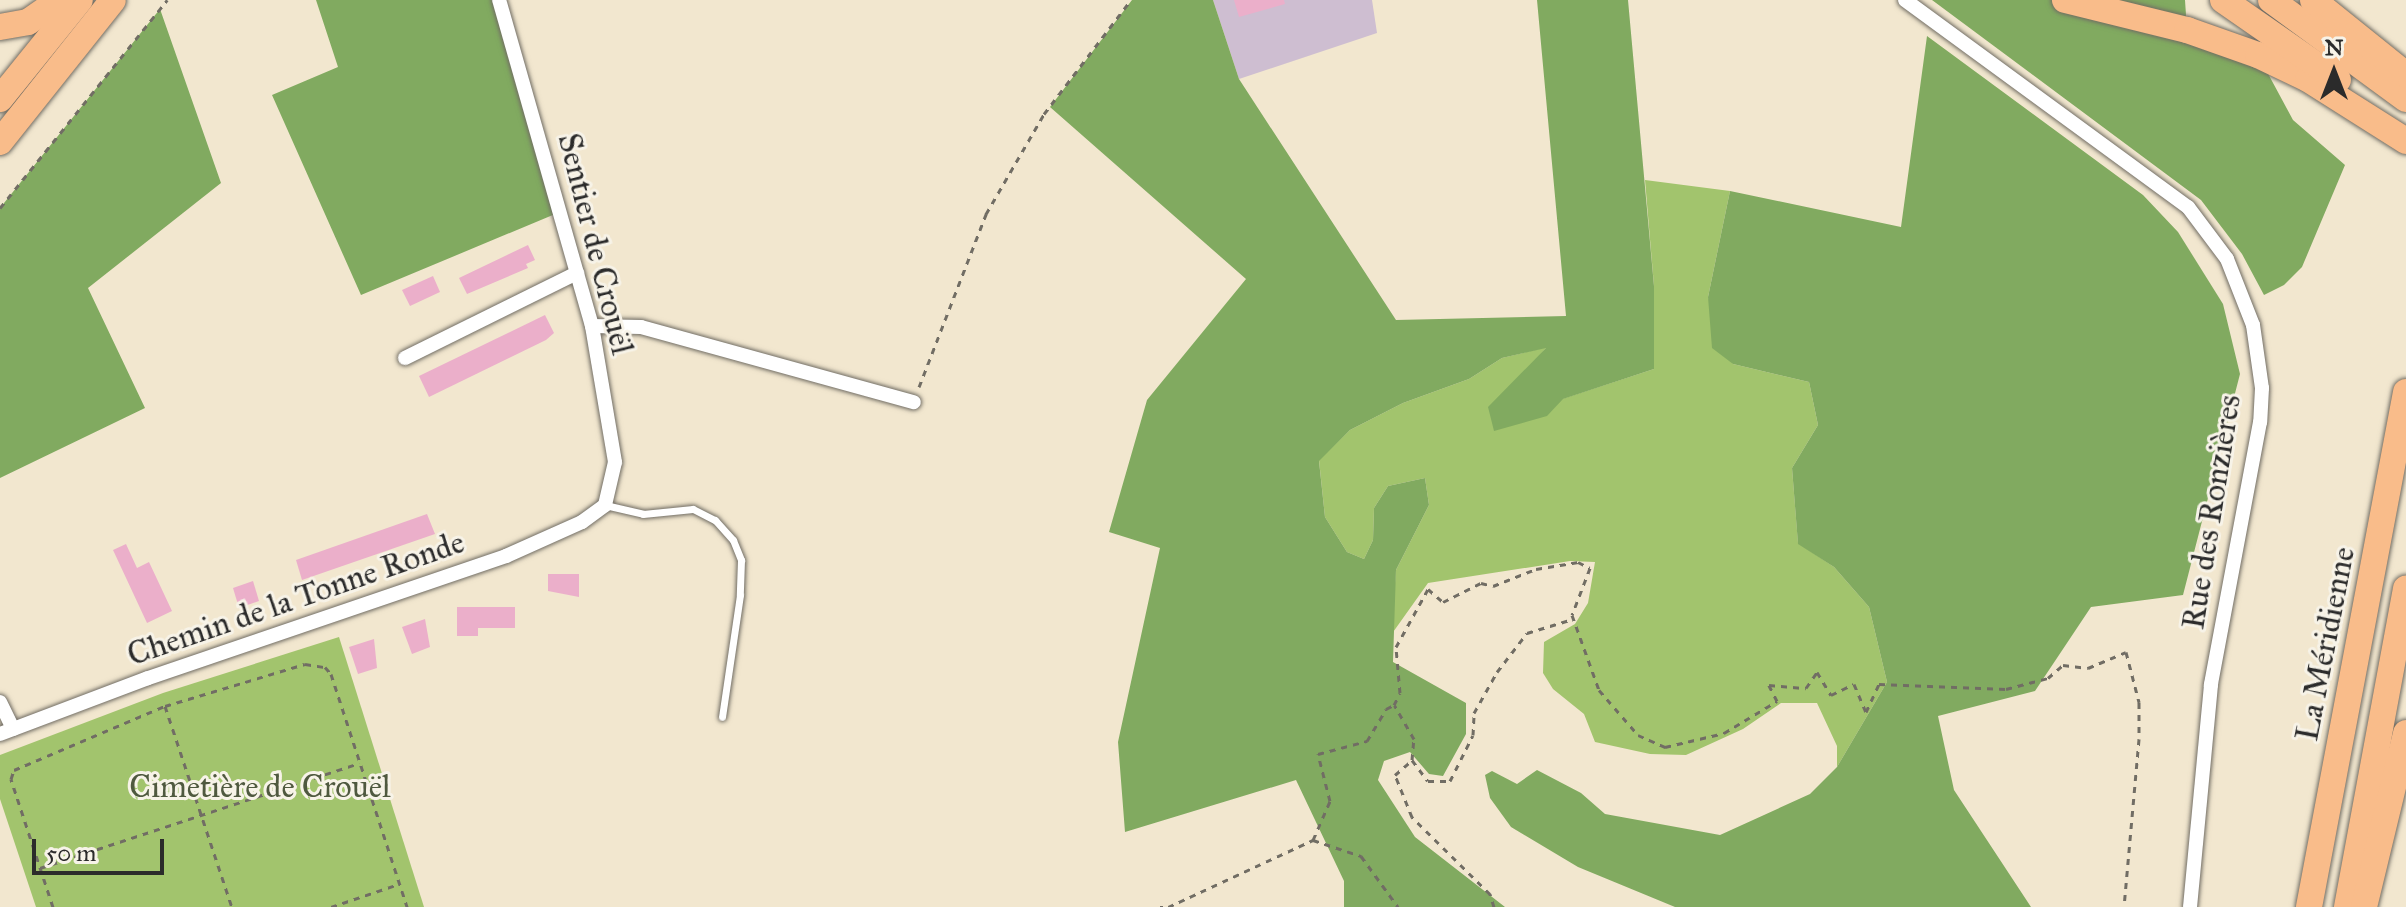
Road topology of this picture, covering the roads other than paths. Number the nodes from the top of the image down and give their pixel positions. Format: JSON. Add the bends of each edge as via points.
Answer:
{"nodes":[{"id":1,"x":60,"y":0,"type":"edge"},
{"id":2,"x":80,"y":0,"type":"edge"},
{"id":3,"x":113,"y":0,"type":"edge"},
{"id":4,"x":499,"y":0,"type":"edge"},
{"id":5,"x":1905,"y":0,"type":"edge"},
{"id":6,"x":2065,"y":0,"type":"edge"},
{"id":7,"x":2223,"y":0,"type":"edge"},
{"id":8,"x":2271,"y":0,"type":"edge"},
{"id":9,"x":2313,"y":0,"type":"edge"},
{"id":10,"x":0,"y":27,"type":"edge"},
{"id":11,"x":0,"y":99,"type":"edge"},
{"id":12,"x":2402,"y":108,"type":"edge"},
{"id":13,"x":0,"y":142,"type":"edge"},
{"id":14,"x":577,"y":273,"type":"junction"},
{"id":15,"x":592,"y":326,"type":"junction"},
{"id":16,"x":405,"y":358,"type":"dead end"},
{"id":17,"x":2406,"y":392,"type":"edge"},
{"id":18,"x":914,"y":402,"type":"road end"},
{"id":19,"x":605,"y":505,"type":"junction"},
{"id":20,"x":2406,"y":588,"type":"edge"},
{"id":21,"x":0,"y":702,"type":"edge"},
{"id":22,"x":722,"y":717,"type":"dead end"},
{"id":23,"x":7,"y":732,"type":"edge"},
{"id":24,"x":2406,"y":733,"type":"edge"},
{"id":25,"x":2190,"y":907,"type":"edge"},
{"id":26,"x":2309,"y":907,"type":"edge"},
{"id":27,"x":2347,"y":907,"type":"edge"},
{"id":28,"x":2364,"y":907,"type":"edge"}],
"edges":[{"from":1,"to":10,"type":"highway","via":[[28,22]]},
{"from":2,"to":11,"type":"highway"},
{"from":3,"to":13,"type":"highway"},
{"from":4,"to":14,"type":"street","name":"Sentier de Crouël"},
{"from":5,"to":25,"type":"street","name":"Rue des Ronzières","via":[[2188,207],[2227,259],[2253,325],[2261,372],[2260,422],[2211,685]]},
{"from":6,"to":12,"type":"highway","via":[[2187,30],[2308,79]]},
{"from":7,"to":12,"type":"highway"},
{"from":8,"to":12,"type":"highway"},
{"from":9,"to":12,"type":"highway"},
{"from":14,"to":15,"type":"street","name":"Sentier de Crouël"},
{"from":14,"to":16,"type":"street"},
{"from":15,"to":18,"type":"street","via":[[641,327]]},
{"from":15,"to":19,"type":"street","name":"Sentier de Crouël","via":[[615,462]]},
{"from":17,"to":26,"type":"highway","name":"La Méridienne"},
{"from":19,"to":22,"type":"lane","via":[[643,514],[693,509],[715,520],[733,540],[741,560],[740,595]]},
{"from":19,"to":23,"type":"street","name":"Chemin de la Tonne Ronde","via":[[582,522],[506,556]]},
{"from":20,"to":27,"type":"highway","name":"La Méridienne"},
{"from":21,"to":23,"type":"street"},
{"from":24,"to":28,"type":"highway"}]}
